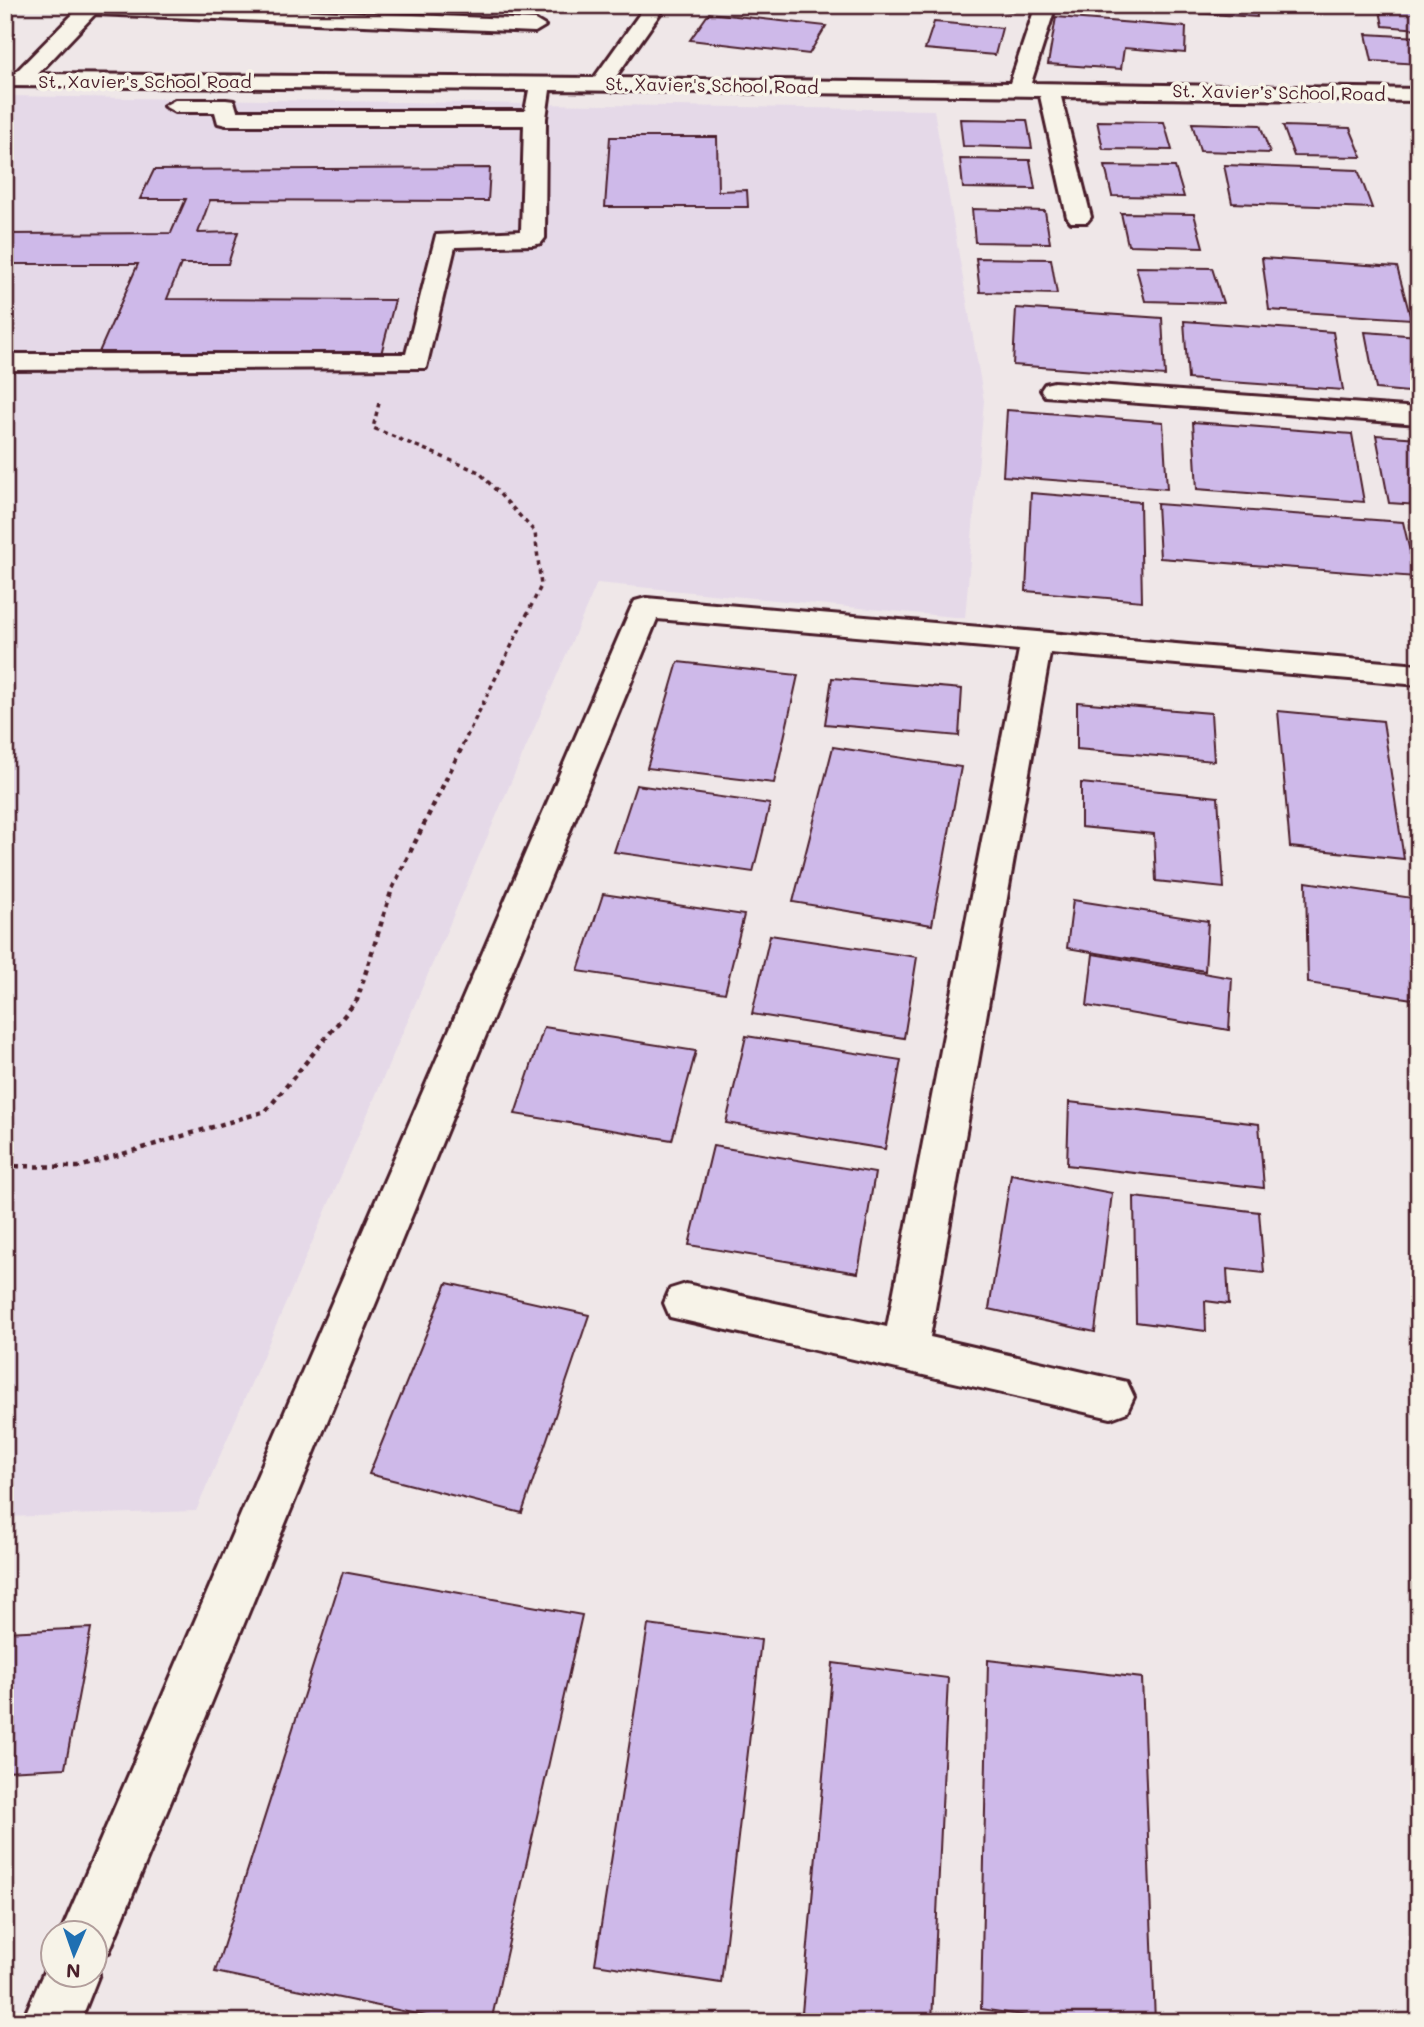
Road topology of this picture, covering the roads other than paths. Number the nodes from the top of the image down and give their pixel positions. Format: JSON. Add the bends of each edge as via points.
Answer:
{"nodes":[{"id":1,"x":656,"y":5,"type":"edge"},
{"id":2,"x":1046,"y":5,"type":"edge"},
{"id":3,"x":535,"y":26,"type":"dead end"},
{"id":4,"x":13,"y":80,"type":"edge"},
{"id":5,"x":541,"y":83,"type":"junction"},
{"id":6,"x":600,"y":84,"type":"junction"},
{"id":7,"x":1019,"y":89,"type":"junction"},
{"id":8,"x":1049,"y":89,"type":"junction"},
{"id":9,"x":1419,"y":95,"type":"edge"},
{"id":10,"x":157,"y":106,"type":"dead end"},
{"id":11,"x":535,"y":118,"type":"junction"},
{"id":12,"x":1079,"y":216,"type":"dead end"},
{"id":13,"x":5,"y":362,"type":"edge"},
{"id":14,"x":1054,"y":390,"type":"dead end"},
{"id":15,"x":1419,"y":416,"type":"edge"},
{"id":16,"x":1036,"y":643,"type":"junction"},
{"id":17,"x":1419,"y":675,"type":"edge"},
{"id":18,"x":686,"y":1303,"type":"dead end"},
{"id":19,"x":905,"y":1351,"type":"junction"},
{"id":20,"x":1111,"y":1398,"type":"dead end"},
{"id":21,"x":95,"y":1918,"type":"edge"},
{"id":22,"x":65,"y":1988,"type":"edge"},
{"id":23,"x":51,"y":2022,"type":"edge"}],
"edges":[{"from":1,"to":6,"type":"street"},
{"from":2,"to":7,"type":"street"},
{"from":3,"to":4,"type":"street","via":[[90,8]]},
{"from":4,"to":5,"type":"street","name":"St. Xavier's School Road"},
{"from":5,"to":6,"type":"street","name":"St. Xavier's School Road"},
{"from":5,"to":11,"type":"street"},
{"from":6,"to":7,"type":"street","name":"St. Xavier's School Road"},
{"from":7,"to":8,"type":"street","name":"St. Xavier's School Road"},
{"from":8,"to":9,"type":"street","name":"St. Xavier's School Road"},
{"from":8,"to":12,"type":"street"},
{"from":10,"to":11,"type":"street","via":[[226,106],[226,118]]},
{"from":11,"to":13,"type":"street","via":[[533,239],[445,240],[417,362]]},
{"from":14,"to":15,"type":"street"},
{"from":16,"to":17,"type":"street"},
{"from":16,"to":19,"type":"street"},
{"from":16,"to":21,"type":"street","via":[[646,608]]},
{"from":18,"to":19,"type":"street"},
{"from":19,"to":20,"type":"street"},
{"from":22,"to":23,"type":"street"}]}
